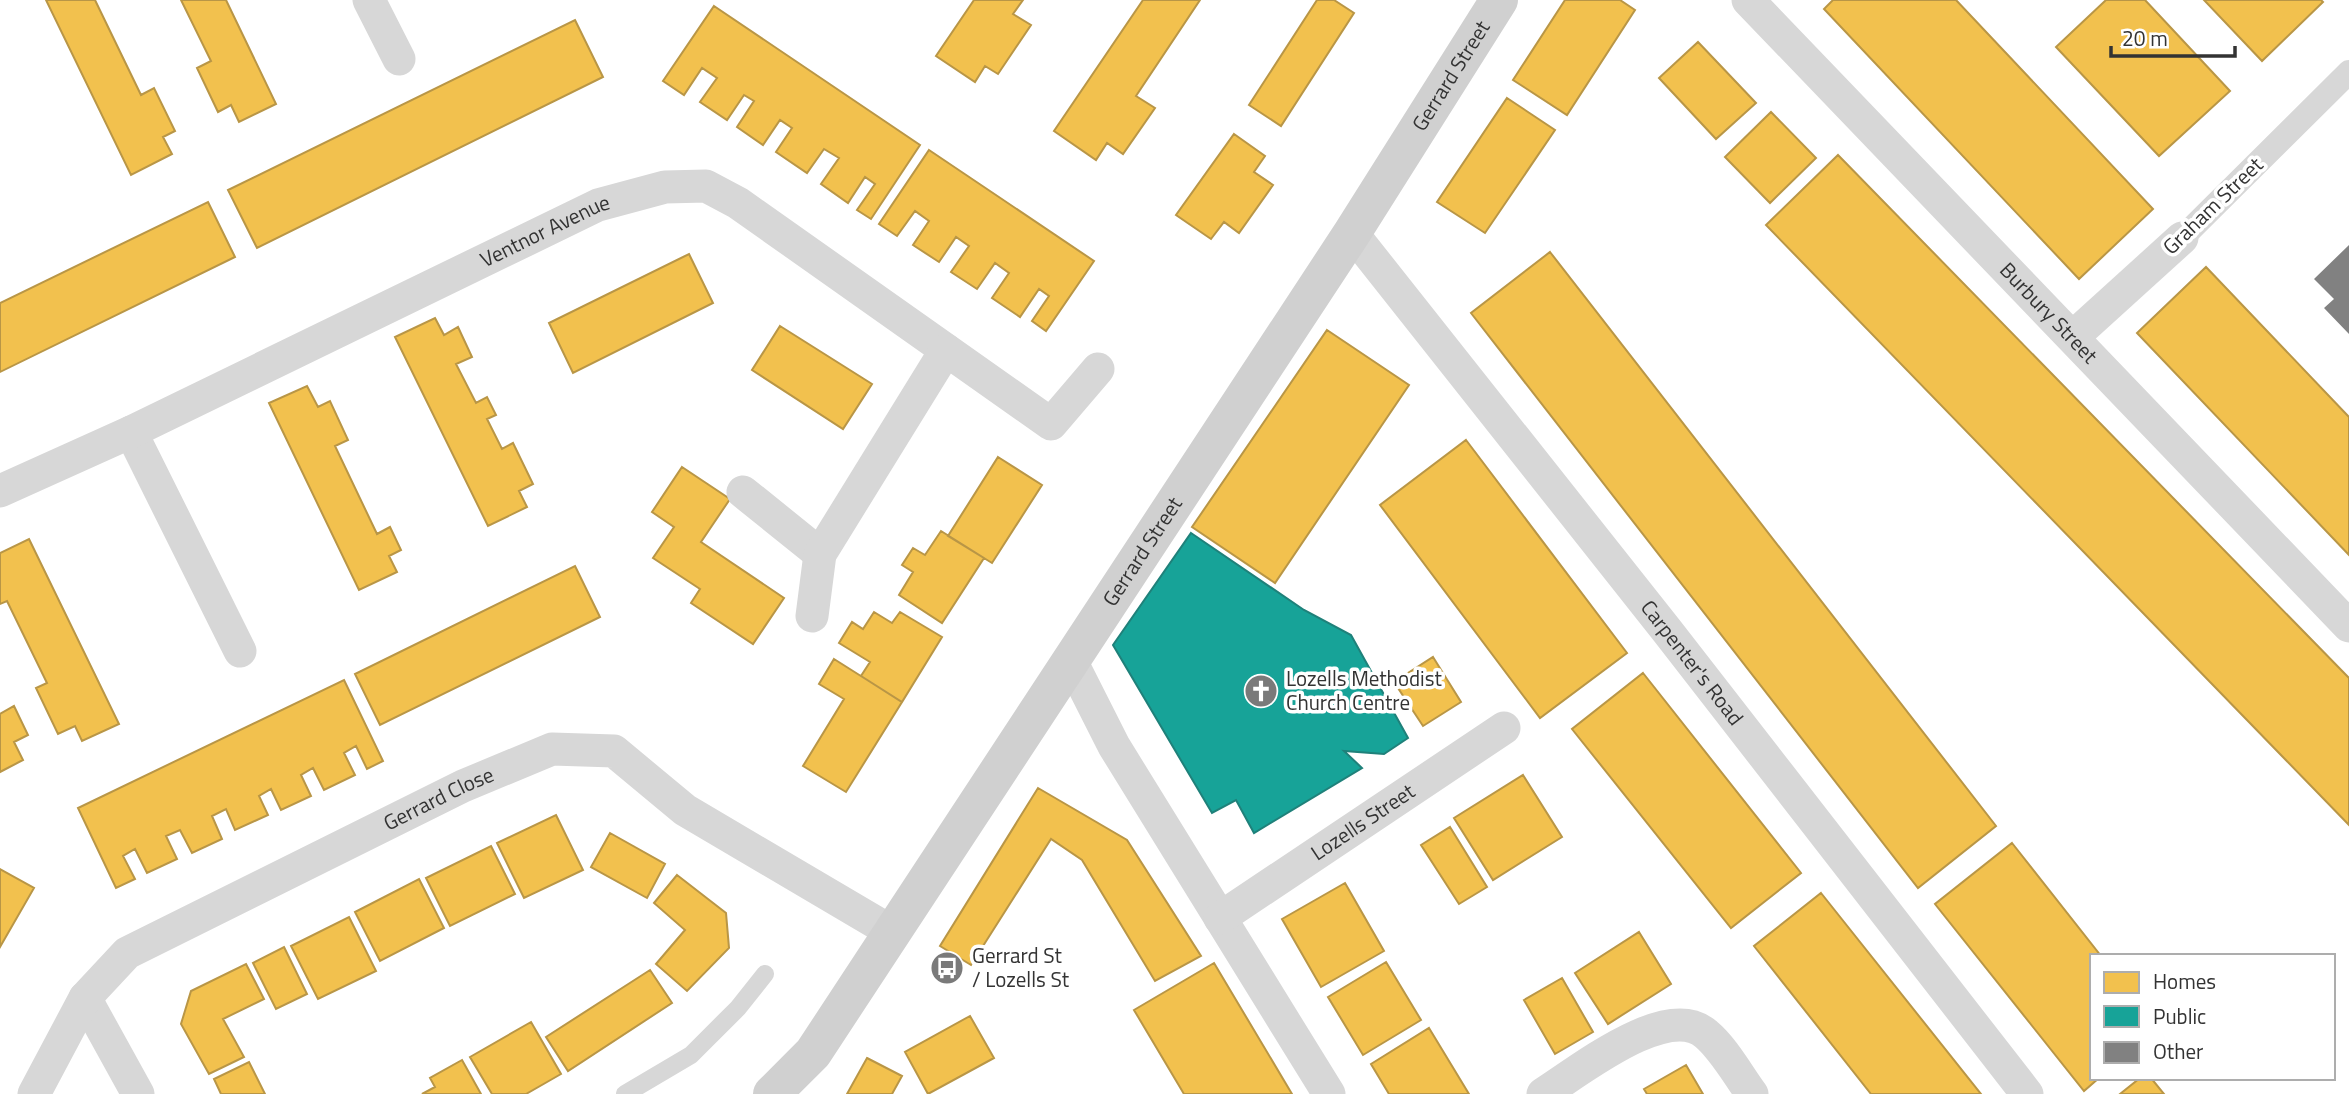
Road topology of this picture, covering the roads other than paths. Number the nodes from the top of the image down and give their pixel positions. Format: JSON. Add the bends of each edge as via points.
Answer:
{"nodes":[{"id":1,"x":369,"y":0,"type":"edge"},
{"id":2,"x":1499,"y":0,"type":"edge"},
{"id":3,"x":1748,"y":0,"type":"edge"},
{"id":4,"x":398,"y":58,"type":"dead end"},
{"id":5,"x":2349,"y":72,"type":"edge"},
{"id":6,"x":1352,"y":233,"type":"junction"},
{"id":7,"x":2182,"y":238,"type":"joint"},
{"id":8,"x":2074,"y":337,"type":"junction"},
{"id":9,"x":946,"y":350,"type":"junction"},
{"id":10,"x":1098,"y":369,"type":"dead end"},
{"id":11,"x":131,"y":432,"type":"junction"},
{"id":12,"x":0,"y":491,"type":"edge"},
{"id":13,"x":743,"y":492,"type":"dead end"},
{"id":14,"x":820,"y":554,"type":"junction"},
{"id":15,"x":812,"y":616,"type":"dead end"},
{"id":16,"x":2349,"y":626,"type":"edge"},
{"id":17,"x":240,"y":651,"type":"dead end"},
{"id":18,"x":1070,"y":659,"type":"junction"},
{"id":19,"x":1504,"y":728,"type":"dead end"},
{"id":20,"x":1220,"y":918,"type":"junction"},
{"id":21,"x":892,"y":932,"type":"junction"},
{"id":22,"x":765,"y":974,"type":"dead end"},
{"id":23,"x":85,"y":998,"type":"junction"},
{"id":24,"x":34,"y":1094,"type":"edge"},
{"id":25,"x":138,"y":1094,"type":"edge"},
{"id":26,"x":625,"y":1094,"type":"edge"},
{"id":27,"x":772,"y":1094,"type":"edge"},
{"id":28,"x":1329,"y":1094,"type":"edge"},
{"id":29,"x":1543,"y":1094,"type":"edge"},
{"id":30,"x":1752,"y":1094,"type":"edge"},
{"id":31,"x":2027,"y":1094,"type":"edge"}],
"edges":[{"from":1,"to":4,"type":"street"},
{"from":2,"to":6,"type":"main road","name":"Gerrard Street"},
{"from":3,"to":8,"type":"street","name":"Burbury Street"},
{"from":5,"to":7,"type":"street","name":"Graham Street"},
{"from":6,"to":18,"type":"main road","name":"Gerrard Street"},
{"from":6,"to":31,"type":"street","name":"Carpenter's Road"},
{"from":7,"to":8,"type":"street","name":"Graham Street"},
{"from":8,"to":16,"type":"street","name":"Burbury Street"},
{"from":9,"to":10,"type":"street","name":"Ventnor Avenue","via":[[1051,424]]},
{"from":9,"to":11,"type":"street","name":"Ventnor Avenue","via":[[738,203],[706,186],[665,187],[598,205]]},
{"from":9,"to":14,"type":"street"},
{"from":11,"to":12,"type":"street","name":"Ventnor Avenue"},
{"from":11,"to":17,"type":"street"},
{"from":13,"to":14,"type":"street"},
{"from":14,"to":15,"type":"street"},
{"from":18,"to":20,"type":"street","via":[[1114,746]]},
{"from":18,"to":21,"type":"main road","name":"Gerrard Street"},
{"from":19,"to":20,"type":"street","name":"Lozells Street"},
{"from":20,"to":28,"type":"street"},
{"from":21,"to":23,"type":"street","name":"Gerrard Close","via":[[685,810],[614,751],[552,749],[463,786],[127,953]]},
{"from":21,"to":27,"type":"main road","name":"Gerrard Street","via":[[813,1053]]},
{"from":22,"to":26,"type":"lane","via":[[691,1055]]},
{"from":23,"to":24,"type":"street","name":"Gerrard Close"},
{"from":23,"to":25,"type":"street"},
{"from":29,"to":30,"type":"street","via":[[1649,1029],[1670,1024],[1689,1025],[1705,1033]]}]}
